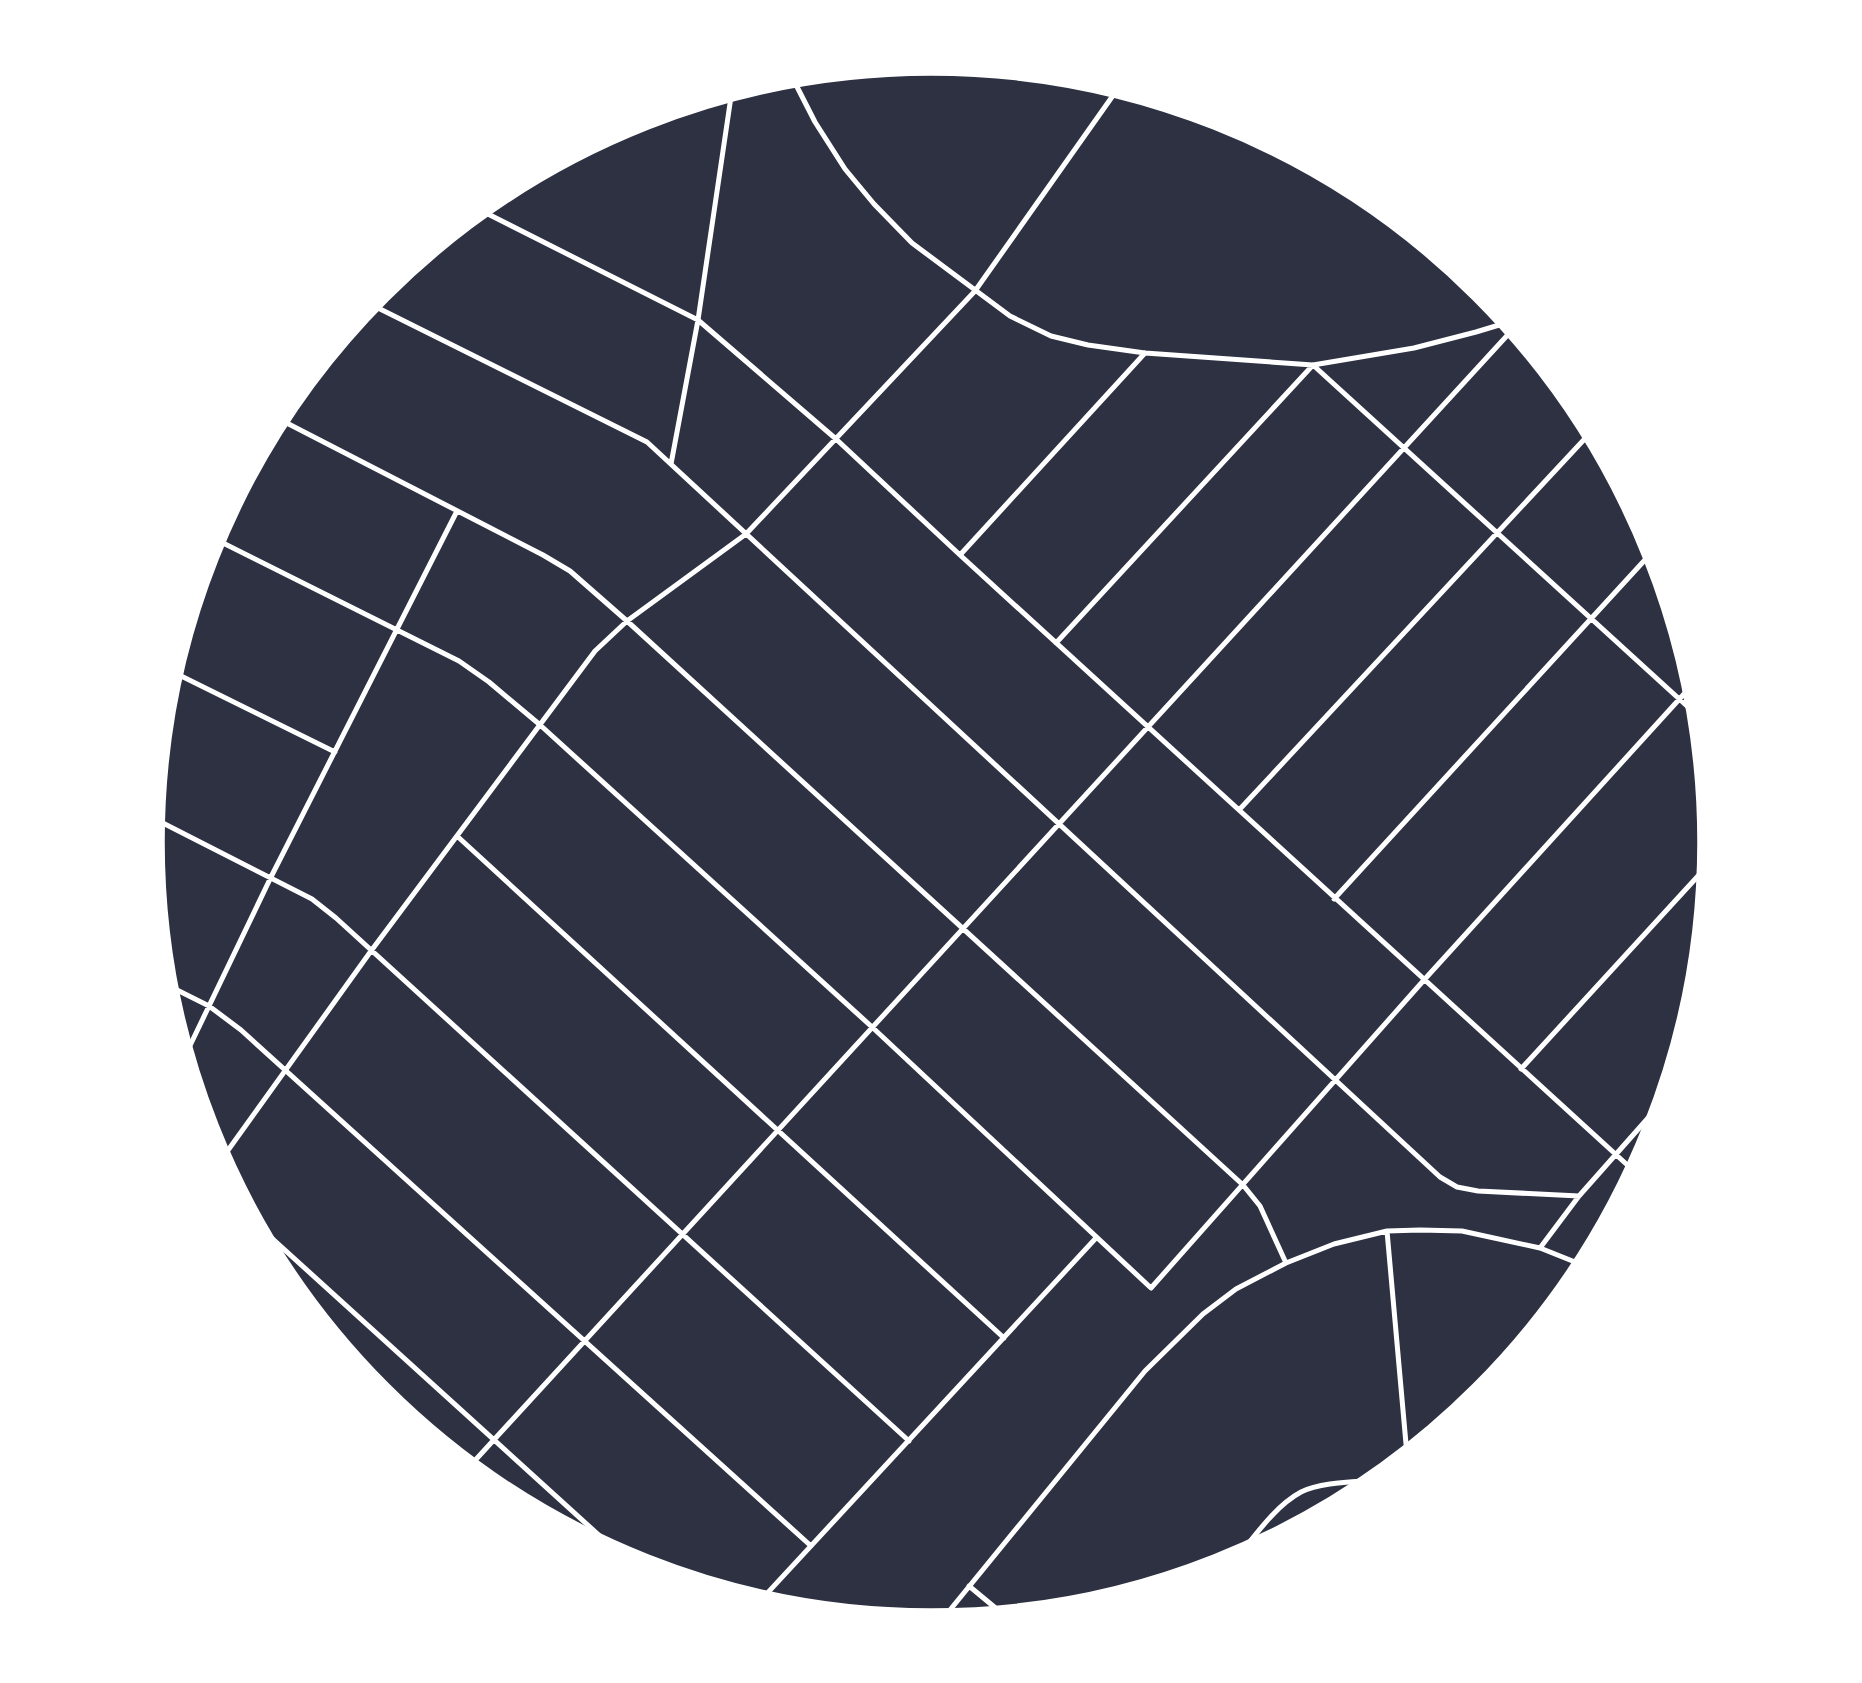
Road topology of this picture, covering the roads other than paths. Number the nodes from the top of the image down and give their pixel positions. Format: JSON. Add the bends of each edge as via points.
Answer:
{"nodes":[{"id":1,"x":796,"y":86,"type":"edge"},
{"id":2,"x":1113,"y":96,"type":"edge"},
{"id":3,"x":730,"y":100,"type":"edge"},
{"id":4,"x":488,"y":214,"type":"edge"},
{"id":5,"x":975,"y":291,"type":"junction"},
{"id":6,"x":379,"y":308,"type":"edge"},
{"id":7,"x":698,"y":320,"type":"junction"},
{"id":8,"x":1499,"y":325,"type":"edge"},
{"id":9,"x":1508,"y":335,"type":"edge"},
{"id":10,"x":1145,"y":353,"type":"junction"},
{"id":11,"x":1313,"y":365,"type":"junction"},
{"id":12,"x":287,"y":423,"type":"edge"},
{"id":13,"x":836,"y":439,"type":"junction"},
{"id":14,"x":1585,"y":439,"type":"edge"},
{"id":15,"x":1404,"y":448,"type":"junction"},
{"id":16,"x":671,"y":464,"type":"junction"},
{"id":17,"x":457,"y":511,"type":"junction"},
{"id":18,"x":1498,"y":533,"type":"junction"},
{"id":19,"x":746,"y":534,"type":"junction"},
{"id":20,"x":223,"y":543,"type":"edge"},
{"id":21,"x":960,"y":555,"type":"junction"},
{"id":22,"x":1645,"y":560,"type":"edge"},
{"id":23,"x":1591,"y":618,"type":"junction"},
{"id":24,"x":627,"y":621,"type":"junction"},
{"id":25,"x":395,"y":631,"type":"junction"},
{"id":26,"x":1056,"y":643,"type":"junction"},
{"id":27,"x":182,"y":676,"type":"edge"},
{"id":28,"x":1684,"y":693,"type":"edge"},
{"id":29,"x":1679,"y":699,"type":"junction"},
{"id":30,"x":1686,"y":705,"type":"edge"},
{"id":31,"x":539,"y":724,"type":"junction"},
{"id":32,"x":1148,"y":727,"type":"junction"},
{"id":33,"x":335,"y":752,"type":"junction"},
{"id":34,"x":1239,"y":810,"type":"junction"},
{"id":35,"x":164,"y":823,"type":"edge"},
{"id":36,"x":1059,"y":824,"type":"junction"},
{"id":37,"x":457,"y":836,"type":"junction"},
{"id":38,"x":1698,"y":876,"type":"edge"},
{"id":39,"x":271,"y":877,"type":"junction"},
{"id":40,"x":1334,"y":899,"type":"junction"},
{"id":41,"x":963,"y":929,"type":"junction"},
{"id":42,"x":371,"y":951,"type":"junction"},
{"id":43,"x":1424,"y":980,"type":"junction"},
{"id":44,"x":178,"y":990,"type":"edge"},
{"id":45,"x":209,"y":1006,"type":"junction"},
{"id":46,"x":872,"y":1027,"type":"junction"},
{"id":47,"x":190,"y":1044,"type":"edge"},
{"id":48,"x":1521,"y":1069,"type":"junction"},
{"id":49,"x":287,"y":1070,"type":"junction"},
{"id":50,"x":1335,"y":1080,"type":"junction"},
{"id":51,"x":1647,"y":1118,"type":"edge"},
{"id":52,"x":778,"y":1130,"type":"junction"},
{"id":53,"x":228,"y":1150,"type":"edge"},
{"id":54,"x":1614,"y":1154,"type":"junction"},
{"id":55,"x":1627,"y":1165,"type":"edge"},
{"id":56,"x":1243,"y":1185,"type":"junction"},
{"id":57,"x":1579,"y":1196,"type":"junction"},
{"id":58,"x":1387,"y":1231,"type":"junction"},
{"id":59,"x":683,"y":1233,"type":"junction"},
{"id":60,"x":1096,"y":1238,"type":"junction"},
{"id":61,"x":277,"y":1243,"type":"edge"},
{"id":62,"x":1540,"y":1248,"type":"junction"},
{"id":63,"x":1574,"y":1262,"type":"edge"},
{"id":64,"x":1286,"y":1263,"type":"junction"},
{"id":65,"x":1004,"y":1338,"type":"junction"},
{"id":66,"x":585,"y":1340,"type":"junction"},
{"id":67,"x":494,"y":1440,"type":"junction"},
{"id":68,"x":909,"y":1441,"type":"junction"},
{"id":69,"x":1406,"y":1445,"type":"edge"},
{"id":70,"x":476,"y":1460,"type":"edge"},
{"id":71,"x":1355,"y":1482,"type":"edge"},
{"id":72,"x":595,"y":1532,"type":"edge"},
{"id":73,"x":1255,"y":1538,"type":"edge"},
{"id":74,"x":811,"y":1546,"type":"junction"},
{"id":75,"x":969,"y":1586,"type":"junction"},
{"id":76,"x":768,"y":1592,"type":"edge"},
{"id":77,"x":994,"y":1607,"type":"edge"},
{"id":78,"x":950,"y":1609,"type":"edge"}],
"edges":[{"from":1,"to":5,"type":"street","via":[[845,169],[874,204],[912,243]]},
{"from":2,"to":5,"type":"street"},
{"from":3,"to":7,"type":"street"},
{"from":4,"to":7,"type":"street"},
{"from":5,"to":10,"type":"street","via":[[1010,316],[1051,336]]},
{"from":5,"to":13,"type":"street"},
{"from":6,"to":16,"type":"street","via":[[647,442]]},
{"from":7,"to":13,"type":"street"},
{"from":7,"to":16,"type":"street"},
{"from":8,"to":11,"type":"street","via":[[1414,348]]},
{"from":9,"to":15,"type":"street"},
{"from":10,"to":11,"type":"street"},
{"from":10,"to":21,"type":"street"},
{"from":11,"to":15,"type":"street"},
{"from":11,"to":26,"type":"street"},
{"from":12,"to":17,"type":"street"},
{"from":13,"to":19,"type":"street"},
{"from":13,"to":21,"type":"street"},
{"from":14,"to":18,"type":"street"},
{"from":15,"to":18,"type":"street"},
{"from":15,"to":32,"type":"street"},
{"from":16,"to":19,"type":"street"},
{"from":17,"to":24,"type":"street","via":[[570,571]]},
{"from":17,"to":25,"type":"street"},
{"from":18,"to":23,"type":"street"},
{"from":18,"to":34,"type":"street"},
{"from":19,"to":24,"type":"street"},
{"from":19,"to":36,"type":"street"},
{"from":20,"to":25,"type":"street"},
{"from":21,"to":26,"type":"street"},
{"from":22,"to":23,"type":"street"},
{"from":23,"to":29,"type":"street"},
{"from":23,"to":40,"type":"street"},
{"from":24,"to":31,"type":"street","via":[[595,651]]},
{"from":24,"to":41,"type":"street"},
{"from":25,"to":31,"type":"street","via":[[459,661]]},
{"from":25,"to":33,"type":"street"},
{"from":26,"to":32,"type":"street"},
{"from":27,"to":33,"type":"street"},
{"from":28,"to":29,"type":"street"},
{"from":29,"to":30,"type":"street"},
{"from":29,"to":43,"type":"street"},
{"from":31,"to":37,"type":"street"},
{"from":31,"to":46,"type":"street"},
{"from":32,"to":34,"type":"street"},
{"from":32,"to":36,"type":"street"},
{"from":33,"to":39,"type":"street"},
{"from":34,"to":40,"type":"street"},
{"from":35,"to":39,"type":"street"},
{"from":36,"to":41,"type":"street"},
{"from":36,"to":50,"type":"street"},
{"from":37,"to":42,"type":"street"},
{"from":37,"to":52,"type":"street"},
{"from":38,"to":48,"type":"street"},
{"from":39,"to":42,"type":"street","via":[[312,899]]},
{"from":39,"to":45,"type":"street"},
{"from":40,"to":43,"type":"street"},
{"from":41,"to":46,"type":"street"},
{"from":41,"to":56,"type":"street"},
{"from":42,"to":49,"type":"street"},
{"from":42,"to":59,"type":"street"},
{"from":43,"to":48,"type":"street"},
{"from":43,"to":50,"type":"street"},
{"from":44,"to":45,"type":"street"},
{"from":45,"to":47,"type":"street"},
{"from":45,"to":49,"type":"street"},
{"from":46,"to":52,"type":"street"},
{"from":46,"to":60,"type":"street"},
{"from":48,"to":54,"type":"street"},
{"from":49,"to":53,"type":"street"},
{"from":49,"to":66,"type":"street"},
{"from":50,"to":56,"type":"street"},
{"from":50,"to":57,"type":"street","via":[[1440,1177],[1457,1187]]},
{"from":51,"to":54,"type":"street"},
{"from":52,"to":59,"type":"street"},
{"from":52,"to":65,"type":"street"},
{"from":54,"to":55,"type":"street"},
{"from":54,"to":57,"type":"street"},
{"from":56,"to":60,"type":"street","via":[[1151,1288]]},
{"from":56,"to":64,"type":"street","via":[[1260,1206]]},
{"from":57,"to":62,"type":"street"},
{"from":58,"to":62,"type":"street","via":[[1462,1231]]},
{"from":58,"to":64,"type":"street","via":[[1334,1244]]},
{"from":58,"to":69,"type":"street"},
{"from":59,"to":66,"type":"street"},
{"from":59,"to":68,"type":"street"},
{"from":60,"to":65,"type":"street"},
{"from":61,"to":67,"type":"street"},
{"from":62,"to":63,"type":"street"},
{"from":64,"to":75,"type":"street","via":[[1237,1289],[1203,1314],[1145,1371]]},
{"from":65,"to":68,"type":"street"},
{"from":66,"to":67,"type":"street"},
{"from":66,"to":74,"type":"street"},
{"from":67,"to":70,"type":"street"},
{"from":67,"to":72,"type":"street"},
{"from":68,"to":74,"type":"street"},
{"from":71,"to":73,"type":"street","via":[[1302,1491]]},
{"from":74,"to":76,"type":"street"},
{"from":75,"to":77,"type":"street"},
{"from":75,"to":78,"type":"street"}]}
